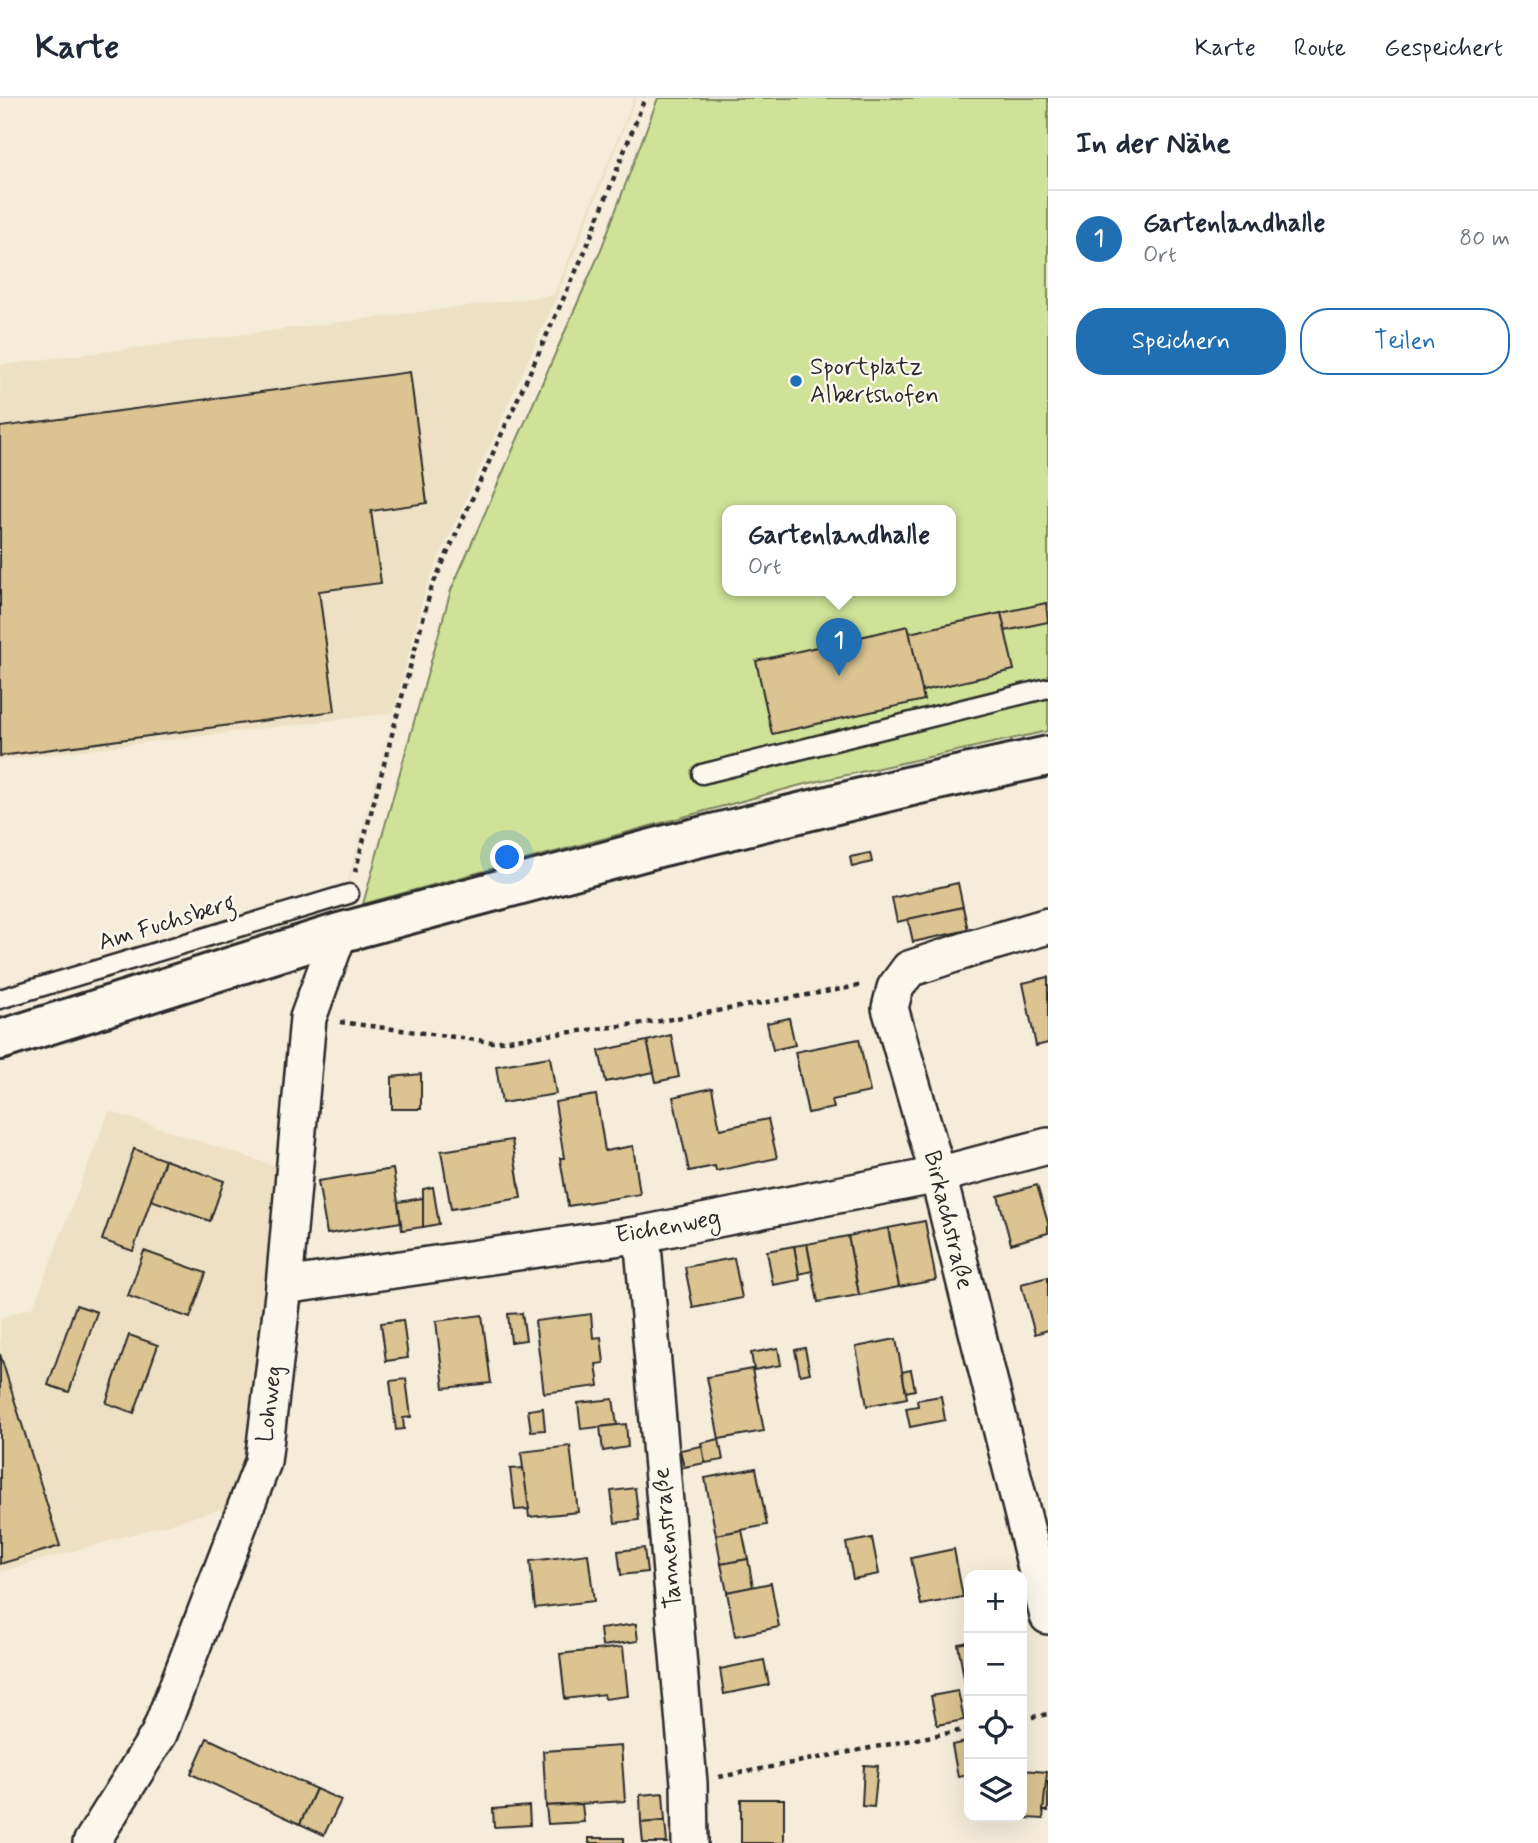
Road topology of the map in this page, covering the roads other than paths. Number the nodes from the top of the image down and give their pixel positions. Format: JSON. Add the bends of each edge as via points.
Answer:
{"nodes":[{"id":1,"x":1048,"y":688,"type":"edge"},
{"id":2,"x":1048,"y":756,"type":"edge"},
{"id":3,"x":702,"y":774,"type":"dead end"},
{"id":4,"x":349,"y":894,"type":"road end"},
{"id":5,"x":1048,"y":926,"type":"edge"},
{"id":6,"x":339,"y":933,"type":"junction"},
{"id":7,"x":0,"y":999,"type":"edge"},
{"id":8,"x":0,"y":1040,"type":"edge"},
{"id":9,"x":1048,"y":1146,"type":"edge"},
{"id":10,"x":938,"y":1175,"type":"junction"},
{"id":11,"x":642,"y":1234,"type":"junction"},
{"id":12,"x":284,"y":1286,"type":"junction"},
{"id":13,"x":1048,"y":1616,"type":"edge"},
{"id":14,"x":90,"y":1843,"type":"edge"},
{"id":15,"x":690,"y":1843,"type":"edge"}],
"edges":[{"from":1,"to":3,"type":"lane"},
{"from":2,"to":6,"type":"street","via":[[663,846]]},
{"from":4,"to":7,"type":"lane","name":"Am Fuchsberg"},
{"from":5,"to":10,"type":"street","name":"Birkachstraße","via":[[909,969],[895,988],[890,1008]]},
{"from":6,"to":8,"type":"street"},
{"from":6,"to":12,"type":"street","name":"Lohweg","via":[[308,1018]]},
{"from":9,"to":10,"type":"street","name":"Eichenweg"},
{"from":10,"to":11,"type":"street","name":"Eichenweg"},
{"from":10,"to":13,"type":"street","name":"Birkachstraße"},
{"from":11,"to":12,"type":"street","name":"Eichenweg"},
{"from":11,"to":15,"type":"street","name":"Tannenstraße","via":[[689,1783]]},
{"from":12,"to":14,"type":"street","name":"Lohweg","via":[[263,1462],[159,1734]]}]}
